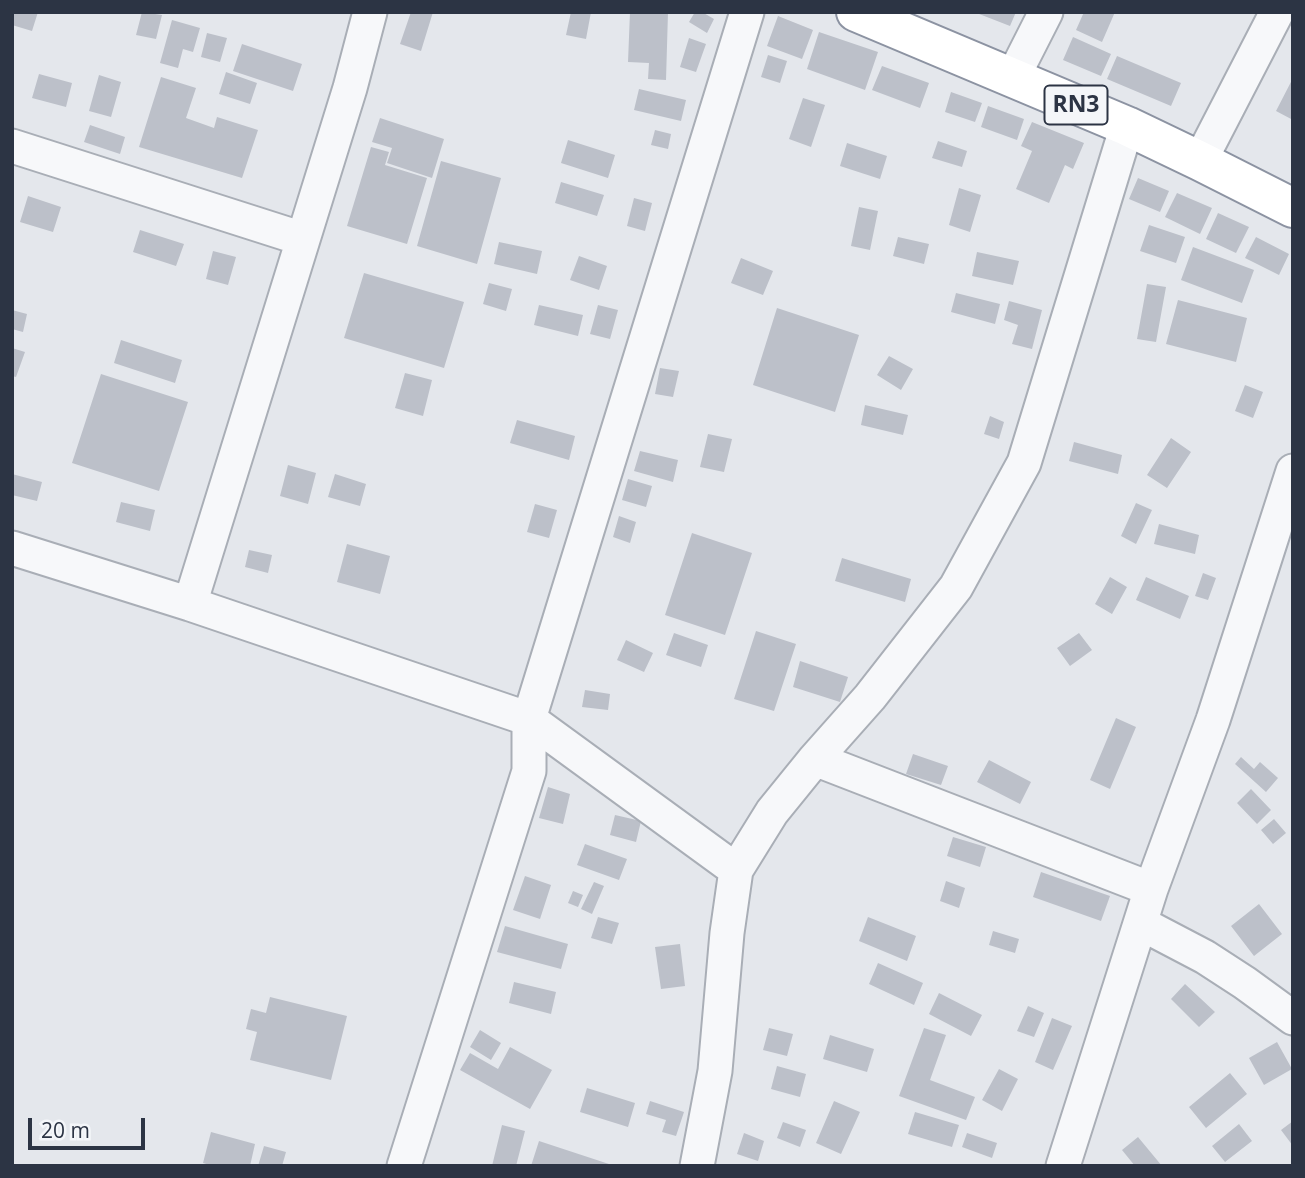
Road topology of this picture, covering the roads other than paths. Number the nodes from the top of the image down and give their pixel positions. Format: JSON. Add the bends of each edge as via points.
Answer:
{"nodes":[{"id":1,"x":370,"y":12,"type":"edge"},
{"id":2,"x":747,"y":12,"type":"edge"},
{"id":3,"x":856,"y":12,"type":"edge"},
{"id":4,"x":1046,"y":12,"type":"edge"},
{"id":5,"x":1277,"y":12,"type":"edge"},
{"id":6,"x":1012,"y":79,"type":"junction"},
{"id":7,"x":1127,"y":126,"type":"junction"},
{"id":8,"x":12,"y":146,"type":"edge"},
{"id":9,"x":1200,"y":161,"type":"junction"},
{"id":10,"x":1293,"y":208,"type":"edge"},
{"id":11,"x":303,"y":239,"type":"junction"},
{"id":12,"x":1292,"y":476,"type":"edge"},
{"id":13,"x":12,"y":548,"type":"edge"},
{"id":14,"x":190,"y":604,"type":"junction"},
{"id":15,"x":529,"y":719,"type":"junction"},
{"id":16,"x":815,"y":759,"type":"junction"},
{"id":17,"x":736,"y":870,"type":"junction"},
{"id":18,"x":1152,"y":889,"type":"junction"},
{"id":19,"x":1142,"y":924,"type":"junction"},
{"id":20,"x":1293,"y":1018,"type":"edge"},
{"id":21,"x":404,"y":1166,"type":"edge"},
{"id":22,"x":697,"y":1166,"type":"edge"},
{"id":23,"x":1063,"y":1166,"type":"edge"}],
"edges":[{"from":1,"to":11,"type":"street"},
{"from":2,"to":15,"type":"street"},
{"from":3,"to":6,"type":"highway","number":"RN3"},
{"from":4,"to":6,"type":"street"},
{"from":5,"to":9,"type":"street"},
{"from":6,"to":7,"type":"highway","number":"RN3"},
{"from":7,"to":9,"type":"highway","number":"RN3"},
{"from":7,"to":16,"type":"street","via":[[1024,463],[956,587]]},
{"from":8,"to":11,"type":"street"},
{"from":9,"to":10,"type":"highway","number":"RN3"},
{"from":11,"to":14,"type":"street"},
{"from":12,"to":18,"type":"street","via":[[1213,720]]},
{"from":13,"to":14,"type":"street"},
{"from":14,"to":15,"type":"street"},
{"from":15,"to":17,"type":"street"},
{"from":15,"to":21,"type":"street","via":[[529,771]]},
{"from":16,"to":17,"type":"street","via":[[772,812]]},
{"from":16,"to":18,"type":"street"},
{"from":17,"to":22,"type":"street","via":[[715,1071]]},
{"from":18,"to":19,"type":"street"},
{"from":19,"to":20,"type":"street","via":[[1205,957]]},
{"from":19,"to":23,"type":"street"}]}
